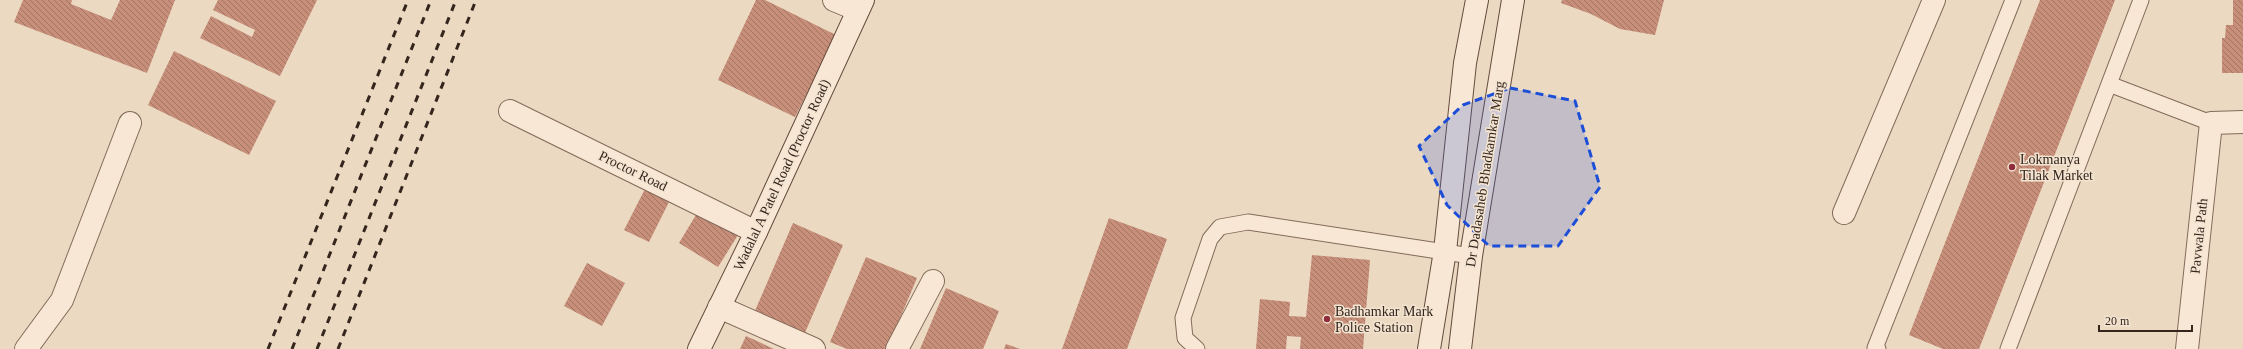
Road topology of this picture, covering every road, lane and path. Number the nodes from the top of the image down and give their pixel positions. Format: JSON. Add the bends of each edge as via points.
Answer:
{"nodes":[{"id":1,"x":834,"y":0,"type":"edge"},
{"id":2,"x":1477,"y":0,"type":"edge"},
{"id":3,"x":1513,"y":0,"type":"edge"},
{"id":4,"x":1934,"y":0,"type":"edge"},
{"id":5,"x":2013,"y":0,"type":"edge"},
{"id":6,"x":2141,"y":0,"type":"edge"},
{"id":7,"x":860,"y":5,"type":"edge"},
{"id":8,"x":2109,"y":84,"type":"junction"},
{"id":9,"x":510,"y":111,"type":"dead end"},
{"id":10,"x":2243,"y":122,"type":"edge"},
{"id":11,"x":130,"y":123,"type":"dead end"},
{"id":12,"x":2211,"y":123,"type":"junction"},
{"id":13,"x":1844,"y":212,"type":"dead end"},
{"id":14,"x":756,"y":232,"type":"junction"},
{"id":15,"x":1445,"y":251,"type":"junction"},
{"id":16,"x":1471,"y":256,"type":"junction"},
{"id":17,"x":933,"y":281,"type":"dead end"},
{"id":18,"x":719,"y":307,"type":"junction"},
{"id":19,"x":26,"y":349,"type":"edge"},
{"id":20,"x":699,"y":349,"type":"edge"},
{"id":21,"x":814,"y":349,"type":"edge"},
{"id":22,"x":896,"y":349,"type":"edge"},
{"id":23,"x":1197,"y":349,"type":"edge"},
{"id":24,"x":1429,"y":349,"type":"edge"},
{"id":25,"x":1460,"y":349,"type":"edge"},
{"id":26,"x":1878,"y":349,"type":"edge"},
{"id":27,"x":2008,"y":349,"type":"edge"},
{"id":28,"x":2187,"y":349,"type":"edge"}],
"edges":[{"from":1,"to":7,"type":"street"},
{"from":2,"to":15,"type":"street","name":"Dr Dadasaheb Bhadkamkar Marg","via":[[1465,63]]},
{"from":3,"to":16,"type":"street","name":"Dr Dadasaheb Bhadkamkar Marg"},
{"from":4,"to":13,"type":"street"},
{"from":5,"to":26,"type":"lane","via":[[1875,348]]},
{"from":6,"to":8,"type":"lane"},
{"from":7,"to":14,"type":"street","name":"Wadalal A Patel Road (Proctor Road)"},
{"from":8,"to":12,"type":"lane"},
{"from":8,"to":27,"type":"lane"},
{"from":9,"to":14,"type":"street","name":"Proctor Road"},
{"from":10,"to":12,"type":"street"},
{"from":11,"to":19,"type":"street","via":[[62,300]]},
{"from":12,"to":28,"type":"street","name":"Pavwala Path"},
{"from":14,"to":18,"type":"street","name":"Wadalal A Patel Road (Proctor Road)"},
{"from":15,"to":16,"type":"lane"},
{"from":15,"to":23,"type":"lane","via":[[1248,222],[1220,227],[1210,239],[1183,318],[1185,338]]},
{"from":15,"to":24,"type":"street","name":"Dr Dadasaheb Bhadkamkar Marg"},
{"from":16,"to":25,"type":"street","name":"Dr Dadasaheb Bhadkamkar Marg"},
{"from":17,"to":22,"type":"street"},
{"from":18,"to":20,"type":"street","name":"Wadalal A Patel Road (Proctor Road)"},
{"from":18,"to":21,"type":"street"}]}
